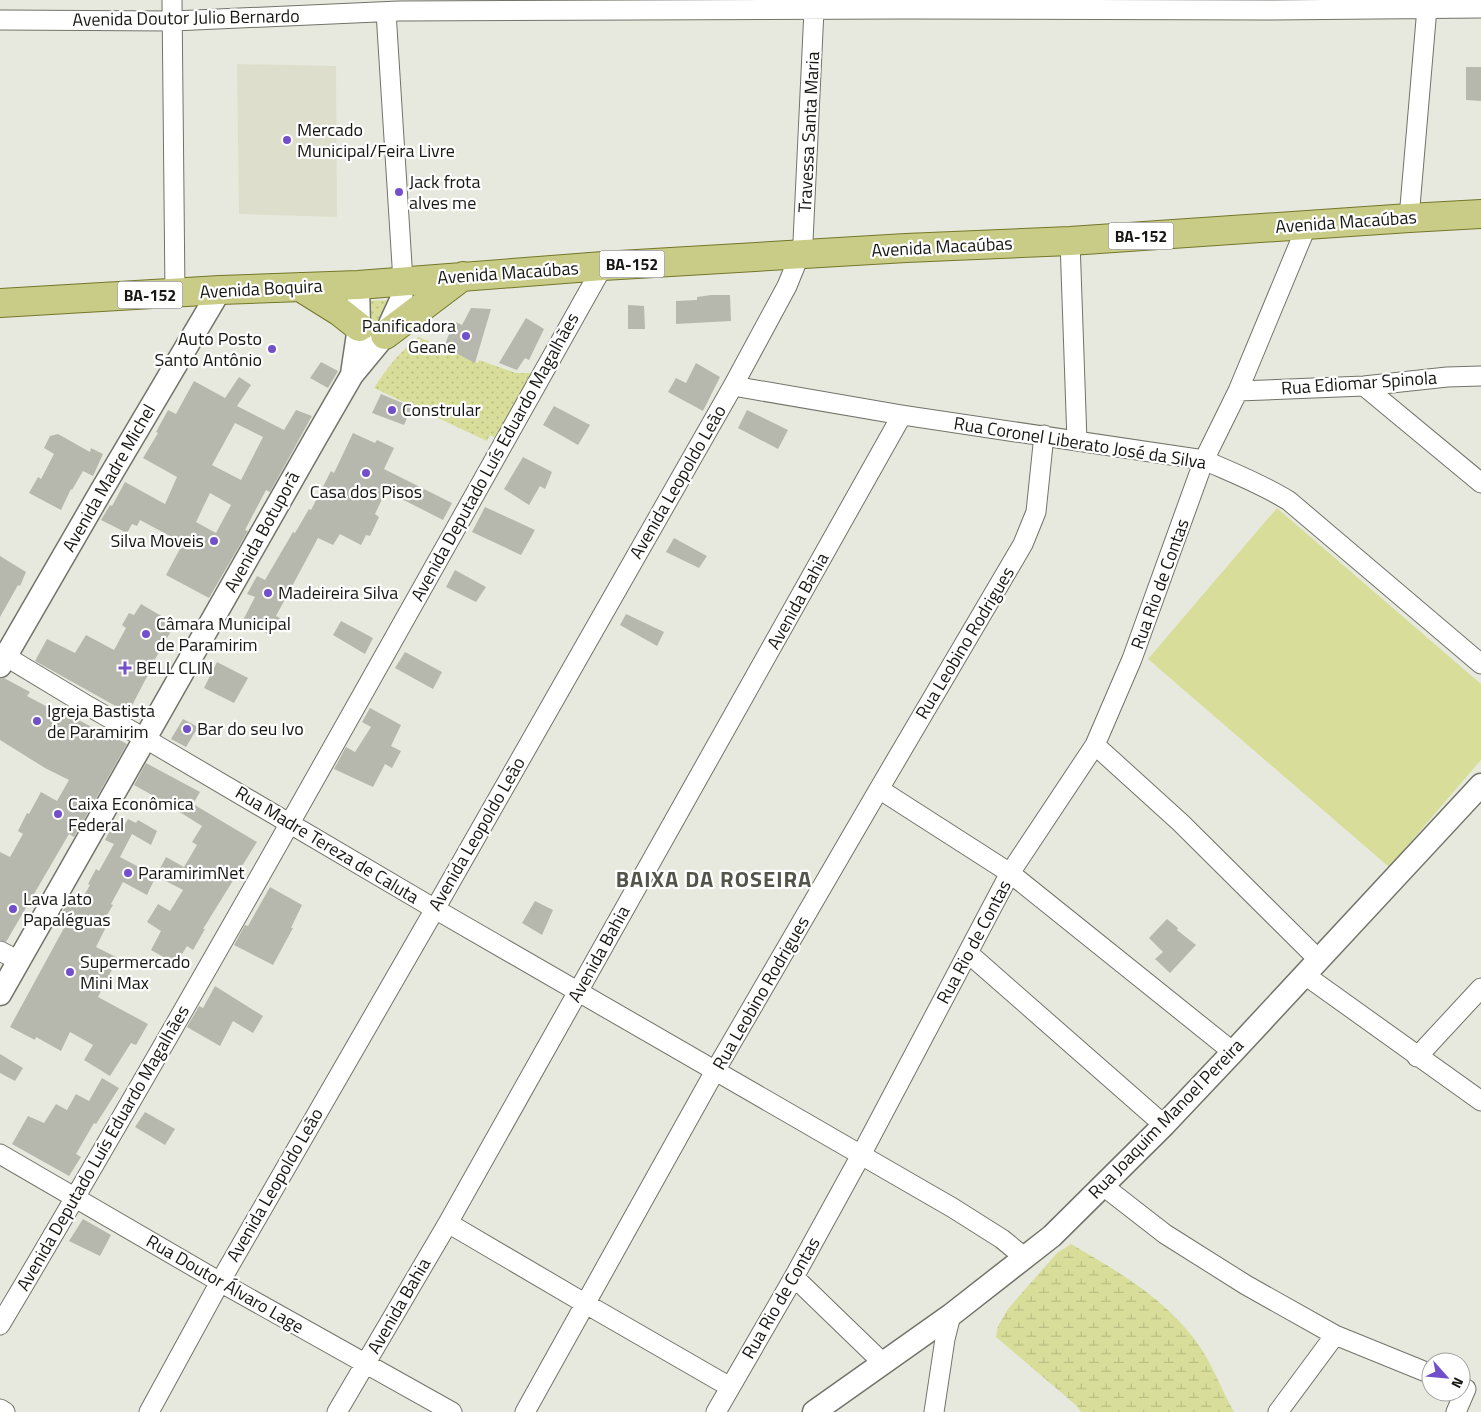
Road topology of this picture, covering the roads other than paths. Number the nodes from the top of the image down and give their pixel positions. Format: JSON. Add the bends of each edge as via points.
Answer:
{"nodes":[{"id":1,"x":172,"y":0,"type":"edge"},
{"id":2,"x":907,"y":4,"type":"edge"},
{"id":3,"x":1271,"y":5,"type":"edge"},
{"id":4,"x":395,"y":8,"type":"edge"},
{"id":5,"x":1427,"y":8,"type":"junction"},
{"id":6,"x":1481,"y":8,"type":"edge"},
{"id":7,"x":814,"y":10,"type":"junction"},
{"id":8,"x":0,"y":20,"type":"edge"},
{"id":9,"x":173,"y":21,"type":"junction"},
{"id":10,"x":1481,"y":214,"type":"edge"},
{"id":11,"x":1409,"y":218,"type":"junction"},
{"id":12,"x":1307,"y":226,"type":"junction"},
{"id":13,"x":1070,"y":241,"type":"junction"},
{"id":14,"x":800,"y":254,"type":"junction"},
{"id":15,"x":603,"y":266,"type":"junction"},
{"id":16,"x":464,"y":276,"type":"junction"},
{"id":17,"x":403,"y":281,"type":"junction"},
{"id":18,"x":358,"y":285,"type":"junction"},
{"id":19,"x":300,"y":287,"type":"junction"},
{"id":20,"x":220,"y":290,"type":"junction"},
{"id":21,"x":175,"y":294,"type":"junction"},
{"id":22,"x":2,"y":307,"type":"edge"},
{"id":23,"x":359,"y":327,"type":"junction"},
{"id":24,"x":385,"y":335,"type":"junction"},
{"id":25,"x":352,"y":375,"type":"junction"},
{"id":26,"x":1481,"y":376,"type":"edge"},
{"id":27,"x":733,"y":386,"type":"junction"},
{"id":28,"x":1364,"y":386,"type":"junction"},
{"id":29,"x":1238,"y":391,"type":"junction"},
{"id":30,"x":902,"y":415,"type":"junction"},
{"id":31,"x":1044,"y":435,"type":"junction"},
{"id":32,"x":1077,"y":441,"type":"junction"},
{"id":33,"x":1204,"y":460,"type":"junction"},
{"id":34,"x":1481,"y":483,"type":"edge"},
{"id":35,"x":2,"y":658,"type":"edge"},
{"id":36,"x":1481,"y":664,"type":"edge"},
{"id":37,"x":146,"y":739,"type":"junction"},
{"id":38,"x":1095,"y":745,"type":"junction"},
{"id":39,"x":1481,"y":785,"type":"edge"},
{"id":40,"x":878,"y":789,"type":"junction"},
{"id":41,"x":290,"y":822,"type":"junction"},
{"id":42,"x":1010,"y":873,"type":"junction"},
{"id":43,"x":435,"y":908,"type":"junction"},
{"id":44,"x":968,"y":953,"type":"junction"},
{"id":45,"x":10,"y":956,"type":"edge"},
{"id":46,"x":1312,"y":968,"type":"junction"},
{"id":47,"x":1481,"y":988,"type":"edge"},
{"id":48,"x":578,"y":992,"type":"junction"},
{"id":49,"x":0,"y":994,"type":"edge"},
{"id":50,"x":1233,"y":1052,"type":"junction"},
{"id":51,"x":1417,"y":1057,"type":"junction"},
{"id":52,"x":716,"y":1072,"type":"junction"},
{"id":53,"x":1481,"y":1101,"type":"edge"},
{"id":54,"x":1164,"y":1125,"type":"junction"},
{"id":55,"x":0,"y":1154,"type":"edge"},
{"id":56,"x":862,"y":1155,"type":"junction"},
{"id":57,"x":1102,"y":1185,"type":"junction"},
{"id":58,"x":75,"y":1198,"type":"junction"},
{"id":59,"x":448,"y":1222,"type":"junction"},
{"id":60,"x":1024,"y":1257,"type":"junction"},
{"id":61,"x":794,"y":1277,"type":"junction"},
{"id":62,"x":220,"y":1282,"type":"junction"},
{"id":63,"x":586,"y":1304,"type":"junction"},
{"id":64,"x":950,"y":1315,"type":"junction"},
{"id":65,"x":0,"y":1326,"type":"edge"},
{"id":66,"x":1335,"y":1335,"type":"junction"},
{"id":67,"x":883,"y":1363,"type":"junction"},
{"id":68,"x":365,"y":1364,"type":"junction"},
{"id":69,"x":1421,"y":1370,"type":"edge"},
{"id":70,"x":730,"y":1387,"type":"junction"},
{"id":71,"x":0,"y":1409,"type":"edge"},
{"id":72,"x":5,"y":1412,"type":"edge"},
{"id":73,"x":149,"y":1412,"type":"edge"},
{"id":74,"x":337,"y":1412,"type":"edge"},
{"id":75,"x":452,"y":1412,"type":"edge"},
{"id":76,"x":525,"y":1412,"type":"edge"},
{"id":77,"x":716,"y":1412,"type":"edge"},
{"id":78,"x":814,"y":1412,"type":"edge"},
{"id":79,"x":934,"y":1412,"type":"edge"},
{"id":80,"x":1278,"y":1412,"type":"edge"}],
"edges":[{"from":1,"to":9,"type":"street"},
{"from":2,"to":3,"type":"street","name":"Avenida Doutor Julio Bernardo"},
{"from":2,"to":7,"type":"street","name":"Avenida Doutor Julio Bernardo"},
{"from":3,"to":5,"type":"street","name":"Avenida Doutor Julio Bernardo"},
{"from":4,"to":7,"type":"street","name":"Avenida Doutor Julio Bernardo"},
{"from":4,"to":9,"type":"street","name":"Avenida Doutor Julio Bernardo"},
{"from":4,"to":17,"type":"street"},
{"from":5,"to":6,"type":"street","name":"Avenida Doutor Julio Bernardo"},
{"from":5,"to":11,"type":"street"},
{"from":7,"to":14,"type":"street","name":"Travessa Santa Maria"},
{"from":8,"to":9,"type":"street","name":"Avenida Doutor Julio Bernardo"},
{"from":9,"to":21,"type":"street"},
{"from":10,"to":11,"type":"main road","name":"Avenida Macaúbas","number":"BA-152"},
{"from":11,"to":12,"type":"main road","name":"Avenida Macaúbas","number":"BA-152"},
{"from":12,"to":13,"type":"main road","name":"Avenida Macaúbas","number":"BA-152"},
{"from":12,"to":29,"type":"street","name":"Rua Rio de Contas"},
{"from":13,"to":14,"type":"main road","name":"Avenida Macaúbas","number":"BA-152"},
{"from":13,"to":32,"type":"street"},
{"from":14,"to":15,"type":"main road","name":"Avenida Macaúbas","number":"BA-152"},
{"from":14,"to":27,"type":"street","name":"Avenida Leopoldo Leão","via":[[787,286]]},
{"from":15,"to":16,"type":"main road","name":"Avenida Macaúbas","number":"BA-152"},
{"from":15,"to":41,"type":"street","name":"Avenida Deputado Luís Eduardo Magalhães"},
{"from":16,"to":17,"type":"main road","name":"Avenida Macaúbas","number":"BA-152"},
{"from":16,"to":24,"type":"main road"},
{"from":17,"to":18,"type":"main road","name":"Avenida Boquira","number":"BA-152"},
{"from":17,"to":24,"type":"street","name":"Avenida Botuporã","via":[[401,300]]},
{"from":18,"to":19,"type":"main road","name":"Avenida Boquira","number":"BA-152"},
{"from":18,"to":23,"type":"street"},
{"from":19,"to":20,"type":"main road","name":"Avenida Boquira","number":"BA-152"},
{"from":19,"to":23,"type":"main road"},
{"from":20,"to":21,"type":"main road","name":"Avenida Boquira","number":"BA-152"},
{"from":20,"to":35,"type":"street","name":"Avenida Madre Michel"},
{"from":21,"to":22,"type":"main road","name":"Avenida Boquira","number":"BA-152"},
{"from":23,"to":25,"type":"street"},
{"from":24,"to":25,"type":"street","name":"Avenida Botuporã"},
{"from":25,"to":37,"type":"street","name":"Avenida Botuporã"},
{"from":26,"to":28,"type":"street","name":"Rua Ediomar Spinola"},
{"from":27,"to":30,"type":"street","name":"Rua Coronel Liberato José da Silva"},
{"from":27,"to":43,"type":"street","name":"Avenida Leopoldo Leão"},
{"from":28,"to":29,"type":"street","name":"Rua Ediomar Spinola"},
{"from":28,"to":34,"type":"street"},
{"from":29,"to":33,"type":"street","name":"Rua Rio de Contas"},
{"from":30,"to":31,"type":"street","name":"Rua Coronel Liberato José da Silva"},
{"from":30,"to":48,"type":"street","name":"Avenida Bahia"},
{"from":31,"to":32,"type":"street","name":"Rua Coronel Liberato José da Silva"},
{"from":31,"to":40,"type":"street","name":"Rua Leobino Rodrigues","via":[[1036,512],[1030,528]]},
{"from":32,"to":33,"type":"street","name":"Rua Coronel Liberato José da Silva"},
{"from":33,"to":36,"type":"street","name":"Rua Coronel Liberato José da Silva","via":[[1264,486],[1289,501]]},
{"from":33,"to":38,"type":"street","name":"Rua Rio de Contas","via":[[1132,660]]},
{"from":35,"to":37,"type":"street","name":"Rua Madre Tereza de Caluta"},
{"from":37,"to":41,"type":"street","name":"Rua Madre Tereza de Caluta"},
{"from":37,"to":45,"type":"street","name":"Avenida Botuporã"},
{"from":38,"to":42,"type":"street","name":"Rua Rio de Contas"},
{"from":38,"to":46,"type":"street","via":[[1181,822]]},
{"from":39,"to":46,"type":"street","name":"Rua Joaquim Manoel Pereira"},
{"from":40,"to":42,"type":"street"},
{"from":40,"to":52,"type":"street","name":"Rua Leobino Rodrigues"},
{"from":41,"to":43,"type":"street","name":"Rua Madre Tereza de Caluta"},
{"from":41,"to":58,"type":"street","name":"Avenida Deputado Luís Eduardo Magalhães"},
{"from":42,"to":44,"type":"street","name":"Rua Rio de Contas"},
{"from":42,"to":50,"type":"street"},
{"from":43,"to":48,"type":"street","name":"Rua Madre Tereza de Caluta"},
{"from":43,"to":62,"type":"street","name":"Avenida Leopoldo Leão"},
{"from":44,"to":54,"type":"street"},
{"from":44,"to":56,"type":"street","name":"Rua Rio de Contas"},
{"from":45,"to":49,"type":"street","name":"Avenida Botuporã"},
{"from":46,"to":50,"type":"street","name":"Rua Joaquim Manoel Pereira"},
{"from":46,"to":51,"type":"street"},
{"from":47,"to":51,"type":"street"},
{"from":48,"to":52,"type":"street","name":"Rua Madre Tereza de Caluta"},
{"from":48,"to":59,"type":"street","name":"Avenida Bahia"},
{"from":50,"to":54,"type":"street","name":"Rua Joaquim Manoel Pereira"},
{"from":51,"to":53,"type":"street"},
{"from":52,"to":56,"type":"street","name":"Rua Madre Tereza de Caluta"},
{"from":52,"to":63,"type":"street","name":"Rua Leobino Rodrigues"},
{"from":54,"to":57,"type":"street","name":"Rua Joaquim Manoel Pereira"},
{"from":55,"to":58,"type":"street","name":"Rua Doutor Álvaro Lage"},
{"from":56,"to":60,"type":"street","name":"Rua Madre Tereza de Caluta","via":[[953,1208]]},
{"from":56,"to":61,"type":"street","name":"Rua Rio de Contas"},
{"from":57,"to":60,"type":"street","name":"Rua Joaquim Manoel Pereira","via":[[1052,1236]]},
{"from":57,"to":66,"type":"street","via":[[1165,1234]]},
{"from":58,"to":62,"type":"street","name":"Rua Doutor Álvaro Lage"},
{"from":58,"to":65,"type":"street","name":"Avenida Deputado Luís Eduardo Magalhães"},
{"from":59,"to":63,"type":"street"},
{"from":59,"to":68,"type":"street","name":"Avenida Bahia"},
{"from":60,"to":64,"type":"street","name":"Rua Joaquim Manoel Pereira"},
{"from":61,"to":67,"type":"street"},
{"from":61,"to":70,"type":"street","name":"Rua Rio de Contas"},
{"from":62,"to":68,"type":"street","name":"Rua Doutor Álvaro Lage"},
{"from":62,"to":73,"type":"street","name":"Avenida Leopoldo Leão"},
{"from":63,"to":70,"type":"street"},
{"from":63,"to":76,"type":"street","name":"Rua Leobino Rodrigues"},
{"from":64,"to":67,"type":"street","name":"Rua Joaquim Manoel Pereira"},
{"from":64,"to":79,"type":"street"},
{"from":66,"to":69,"type":"street"},
{"from":66,"to":80,"type":"street"},
{"from":67,"to":78,"type":"street","name":"Rua Joaquim Manoel Pereira"},
{"from":68,"to":74,"type":"street","name":"Avenida Bahia"},
{"from":68,"to":75,"type":"street","name":"Rua Doutor Álvaro Lage"},
{"from":70,"to":77,"type":"street","name":"Rua Rio de Contas"},
{"from":71,"to":72,"type":"street"}]}
